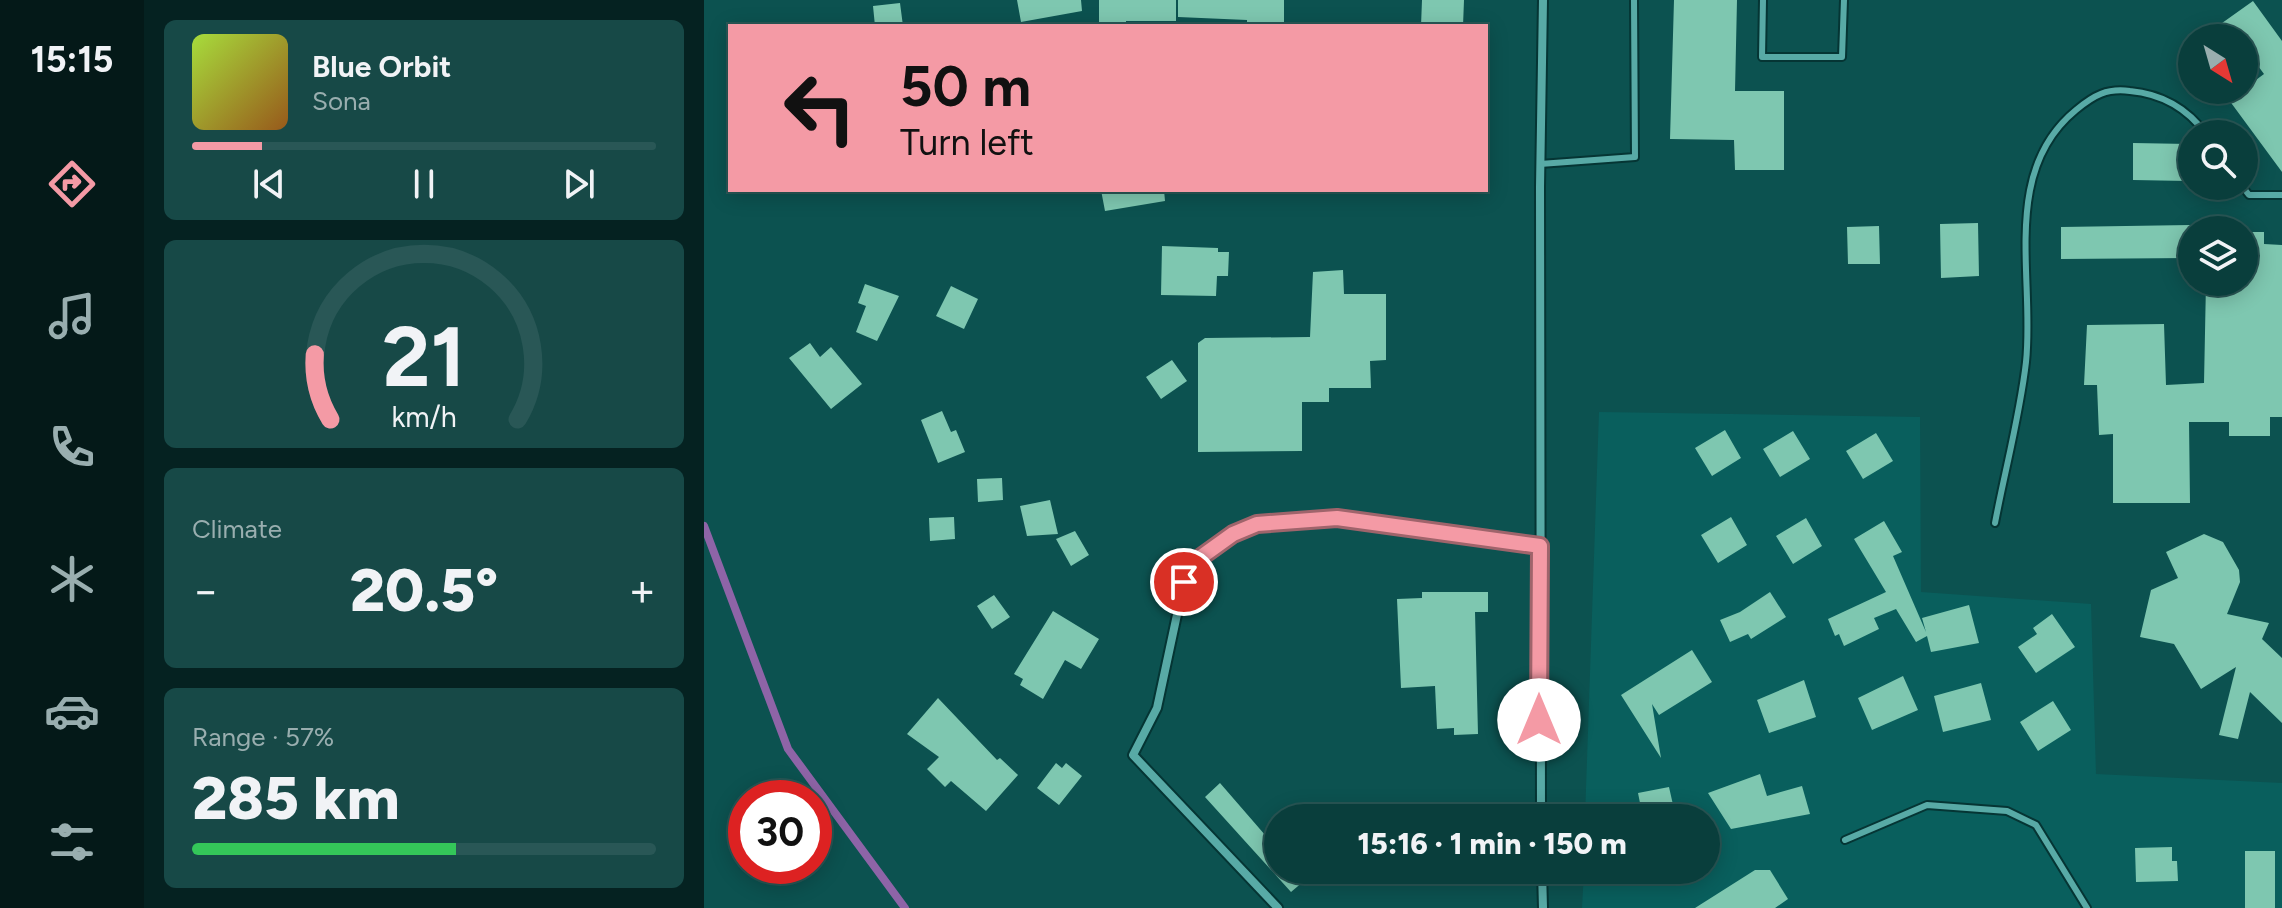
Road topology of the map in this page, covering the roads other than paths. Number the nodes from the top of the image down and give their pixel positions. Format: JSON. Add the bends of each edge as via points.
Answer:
{"nodes":[{"id":1,"x":1543,"y":0,"type":"edge"},
{"id":2,"x":1634,"y":0,"type":"edge"},
{"id":3,"x":1763,"y":0,"type":"edge"},
{"id":4,"x":1844,"y":0,"type":"edge"},
{"id":5,"x":2196,"y":120,"type":"edge"},
{"id":6,"x":1540,"y":164,"type":"junction"},
{"id":7,"x":2258,"y":195,"type":"edge"},
{"id":8,"x":2282,"y":195,"type":"edge"},
{"id":9,"x":1995,"y":523,"type":"dead end"},
{"id":10,"x":1540,"y":546,"type":"junction"},
{"id":11,"x":1541,"y":804,"type":"edge"},
{"id":12,"x":1845,"y":840,"type":"dead end"},
{"id":13,"x":1542,"y":884,"type":"edge"},
{"id":14,"x":1278,"y":908,"type":"edge"},
{"id":15,"x":1543,"y":908,"type":"edge"},
{"id":16,"x":2087,"y":908,"type":"edge"}],
"edges":[{"from":1,"to":6,"type":"street"},
{"from":2,"to":6,"type":"lane","via":[[1635,157]]},
{"from":3,"to":4,"type":"lane","via":[[1762,57],[1842,57]]},
{"from":5,"to":9,"type":"lane","via":[[2152,93],[2114,89],[2093,96],[2069,115],[2044,146],[2027,195],[2026,361]]},
{"from":6,"to":10,"type":"street"},
{"from":7,"to":8,"type":"lane"},
{"from":10,"to":11,"type":"street"},
{"from":10,"to":14,"type":"street","via":[[1337,518],[1257,524],[1201,557],[1184,582],[1157,708],[1133,755]]},
{"from":12,"to":16,"type":"lane","via":[[1927,805],[2007,811],[2036,825]]},
{"from":13,"to":15,"type":"street"}]}
